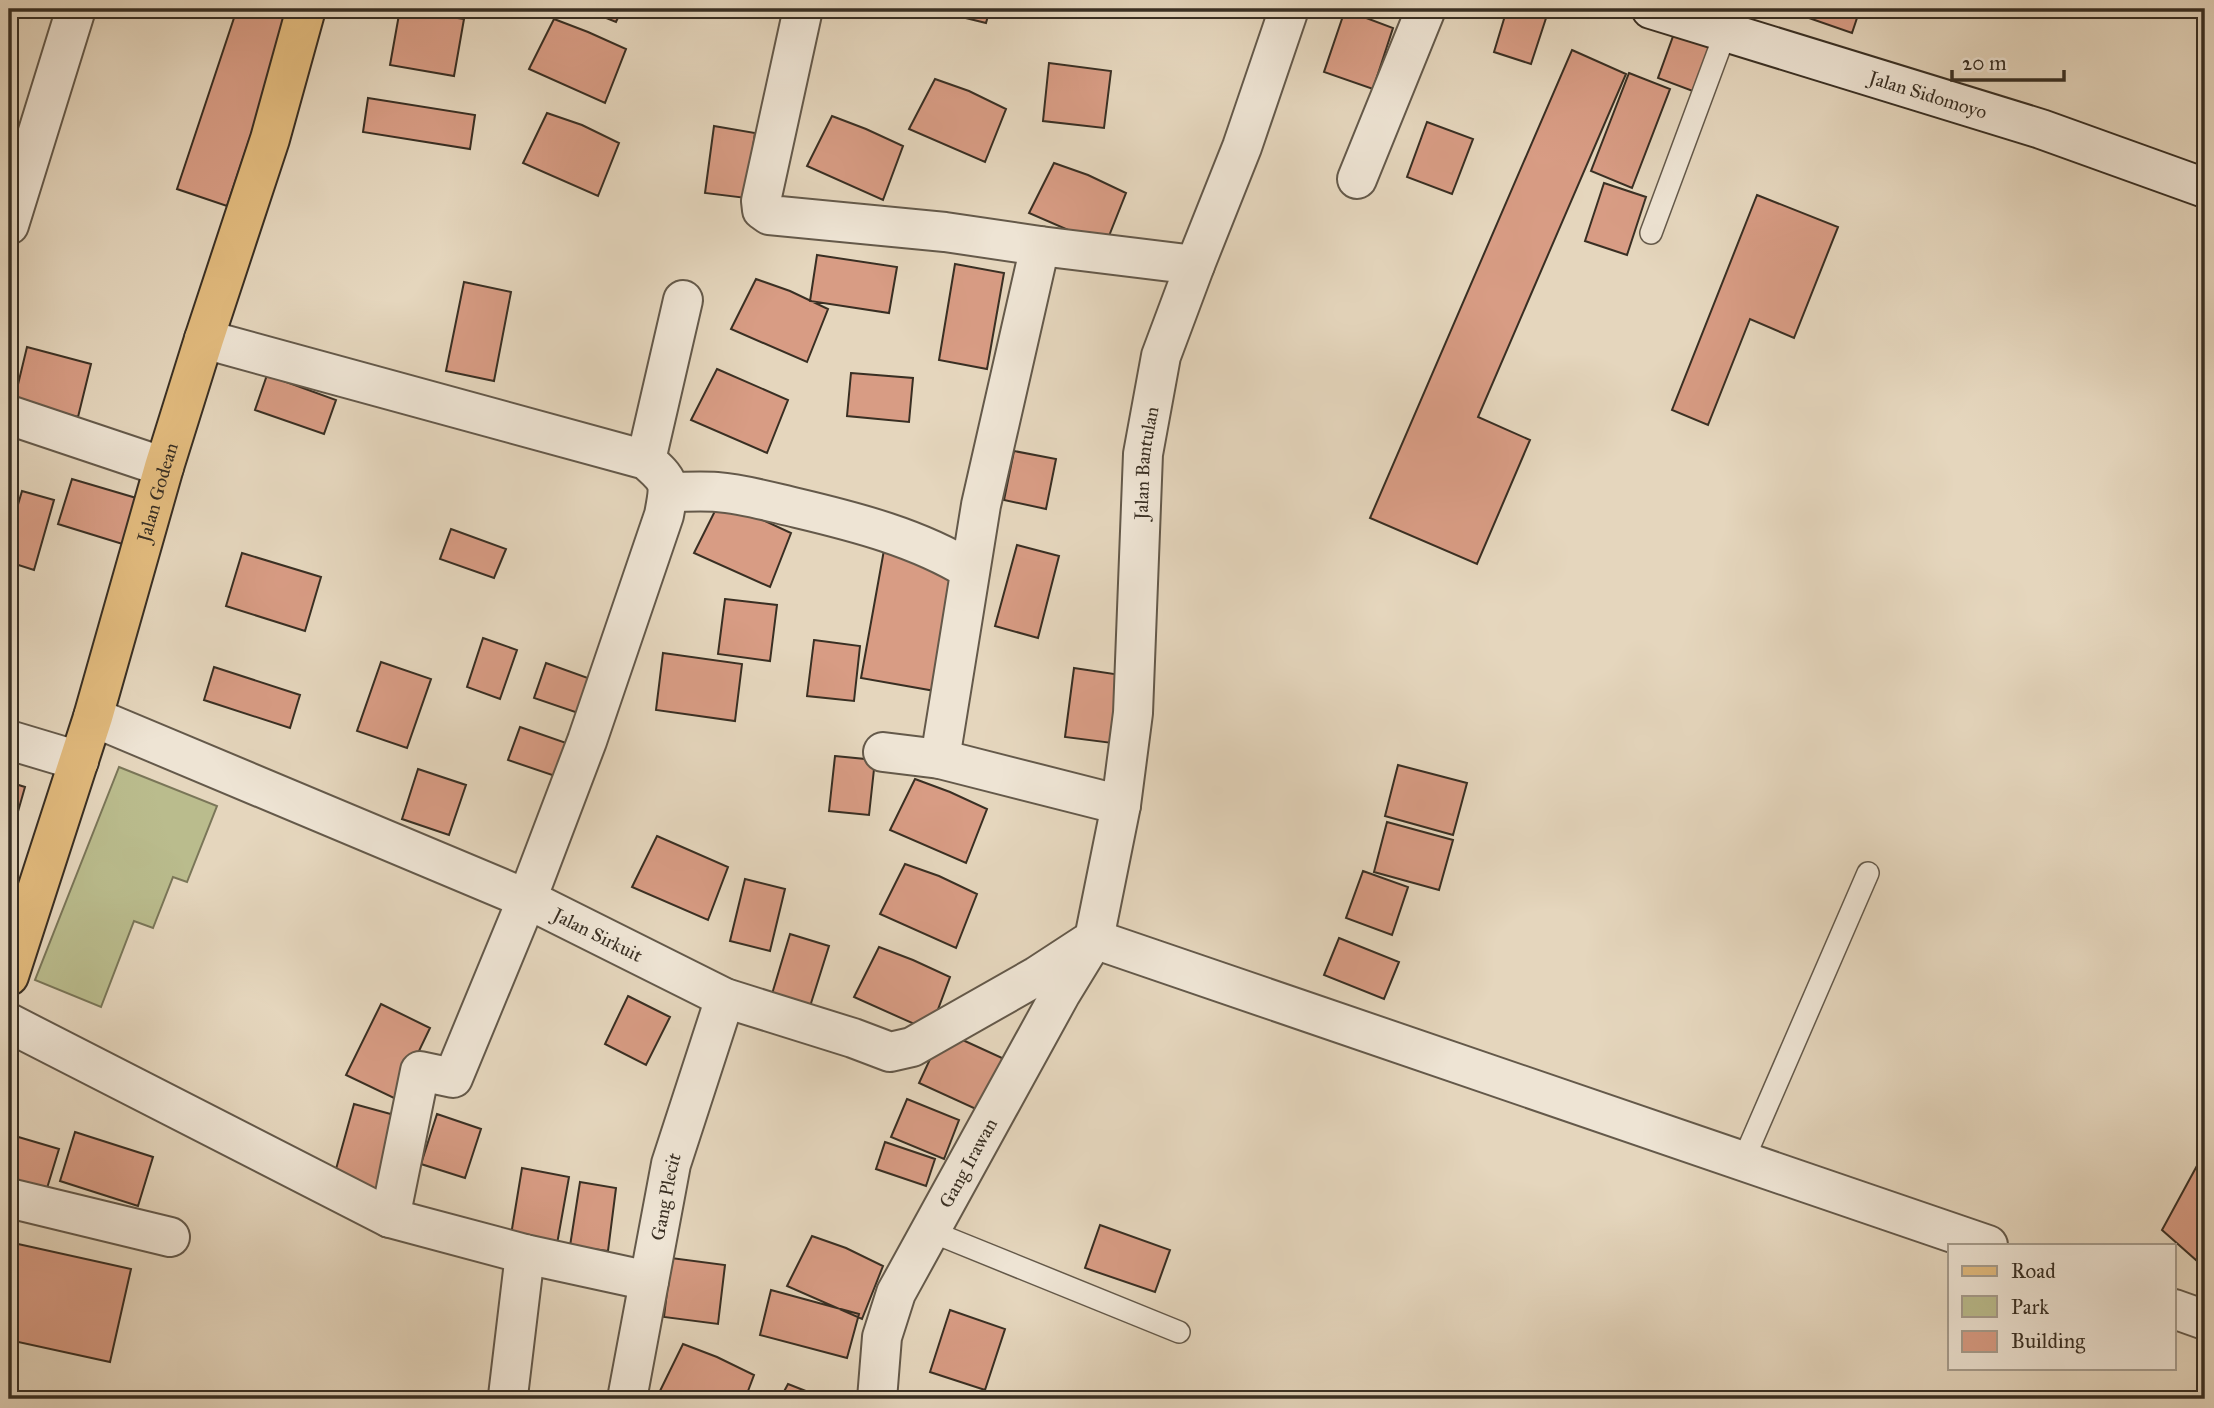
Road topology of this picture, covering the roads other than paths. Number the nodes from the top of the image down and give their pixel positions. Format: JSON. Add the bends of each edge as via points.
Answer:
{"nodes":[{"id":1,"x":76,"y":9,"type":"edge"},
{"id":2,"x":306,"y":9,"type":"edge"},
{"id":3,"x":803,"y":9,"type":"edge"},
{"id":4,"x":1289,"y":9,"type":"edge"},
{"id":5,"x":1426,"y":9,"type":"edge"},
{"id":6,"x":1651,"y":9,"type":"edge"},
{"id":7,"x":1726,"y":31,"type":"junction"},
{"id":8,"x":1357,"y":179,"type":"dead end"},
{"id":9,"x":2205,"y":188,"type":"edge"},
{"id":10,"x":9,"y":225,"type":"edge"},
{"id":11,"x":1651,"y":233,"type":"dead end"},
{"id":12,"x":1040,"y":246,"type":"junction"},
{"id":13,"x":1195,"y":265,"type":"junction"},
{"id":14,"x":684,"y":300,"type":"dead end"},
{"id":15,"x":204,"y":339,"type":"junction"},
{"id":16,"x":9,"y":415,"type":"edge"},
{"id":17,"x":646,"y":460,"type":"junction"},
{"id":18,"x":164,"y":467,"type":"junction"},
{"id":19,"x":668,"y":492,"type":"junction"},
{"id":20,"x":970,"y":570,"type":"junction"},
{"id":21,"x":93,"y":717,"type":"junction"},
{"id":22,"x":9,"y":740,"type":"edge"},
{"id":23,"x":883,"y":752,"type":"dead end"},
{"id":24,"x":940,"y":759,"type":"junction"},
{"id":25,"x":79,"y":761,"type":"junction"},
{"id":26,"x":1121,"y":805,"type":"junction"},
{"id":27,"x":1868,"y":873,"type":"dead end"},
{"id":28,"x":527,"y":899,"type":"junction"},
{"id":29,"x":1094,"y":939,"type":"junction"},
{"id":30,"x":9,"y":976,"type":"edge"},
{"id":31,"x":725,"y":998,"type":"junction"},
{"id":32,"x":9,"y":1023,"type":"edge"},
{"id":33,"x":1743,"y":1161,"type":"junction"},
{"id":34,"x":9,"y":1198,"type":"edge"},
{"id":35,"x":390,"y":1218,"type":"junction"},
{"id":36,"x":930,"y":1231,"type":"junction"},
{"id":37,"x":170,"y":1237,"type":"dead end"},
{"id":38,"x":1985,"y":1244,"type":"edge"},
{"id":39,"x":525,"y":1254,"type":"junction"},
{"id":40,"x":649,"y":1281,"type":"junction"},
{"id":41,"x":2176,"y":1310,"type":"edge"},
{"id":42,"x":2205,"y":1320,"type":"edge"},
{"id":43,"x":1179,"y":1332,"type":"dead end"},
{"id":44,"x":508,"y":1396,"type":"dead end"},
{"id":45,"x":627,"y":1399,"type":"edge"},
{"id":46,"x":877,"y":1399,"type":"edge"}],
"edges":[{"from":1,"to":10,"type":"street"},
{"from":2,"to":15,"type":"main road","name":"Jalan Godean","via":[[270,139]]},
{"from":3,"to":12,"type":"street","via":[[762,210],[769,215]]},
{"from":4,"to":13,"type":"street","name":"Jalan Bantulan"},
{"from":5,"to":8,"type":"street"},
{"from":6,"to":7,"type":"street","name":"Jalan Sidomoyo"},
{"from":7,"to":9,"type":"street","name":"Jalan Sidomoyo","via":[[2041,129]]},
{"from":7,"to":11,"type":"lane"},
{"from":12,"to":13,"type":"street"},
{"from":12,"to":20,"type":"street"},
{"from":13,"to":26,"type":"street","name":"Jalan Bantulan","via":[[1161,356],[1143,454],[1133,713]]},
{"from":14,"to":17,"type":"street"},
{"from":15,"to":17,"type":"street"},
{"from":15,"to":18,"type":"main road","name":"Jalan Godean"},
{"from":16,"to":18,"type":"street"},
{"from":17,"to":19,"type":"street","via":[[663,475]]},
{"from":18,"to":21,"type":"main road","name":"Jalan Godean"},
{"from":19,"to":20,"type":"street","via":[[719,492],[835,517],[913,543]]},
{"from":19,"to":28,"type":"street","via":[[664,516],[587,741]]},
{"from":20,"to":24,"type":"street"},
{"from":21,"to":25,"type":"main road","name":"Jalan Godean"},
{"from":21,"to":28,"type":"street","name":"Jalan Sirkuit"},
{"from":22,"to":25,"type":"street"},
{"from":23,"to":24,"type":"street"},
{"from":24,"to":26,"type":"street"},
{"from":25,"to":30,"type":"main road","name":"Jalan Godean"},
{"from":26,"to":29,"type":"street","name":"Jalan Bantulan"},
{"from":27,"to":33,"type":"lane"},
{"from":28,"to":31,"type":"street","name":"Jalan Sirkuit"},
{"from":28,"to":35,"type":"street","via":[[453,1078],[420,1070]]},
{"from":29,"to":31,"type":"street","name":"Jalan Sirkuit","via":[[912,1047],[890,1052]]},
{"from":29,"to":33,"type":"street"},
{"from":29,"to":36,"type":"street","name":"Gang Irawan"},
{"from":31,"to":40,"type":"street","name":"Gang Plecit","via":[[671,1164]]},
{"from":32,"to":35,"type":"street"},
{"from":33,"to":38,"type":"street"},
{"from":34,"to":37,"type":"street"},
{"from":35,"to":39,"type":"street"},
{"from":36,"to":43,"type":"lane"},
{"from":36,"to":46,"type":"street","name":"Gang Irawan","via":[[897,1293],[882,1337]]},
{"from":39,"to":40,"type":"street"},
{"from":39,"to":44,"type":"street"},
{"from":40,"to":45,"type":"street","name":"Gang Plecit"},
{"from":41,"to":42,"type":"street"}]}
